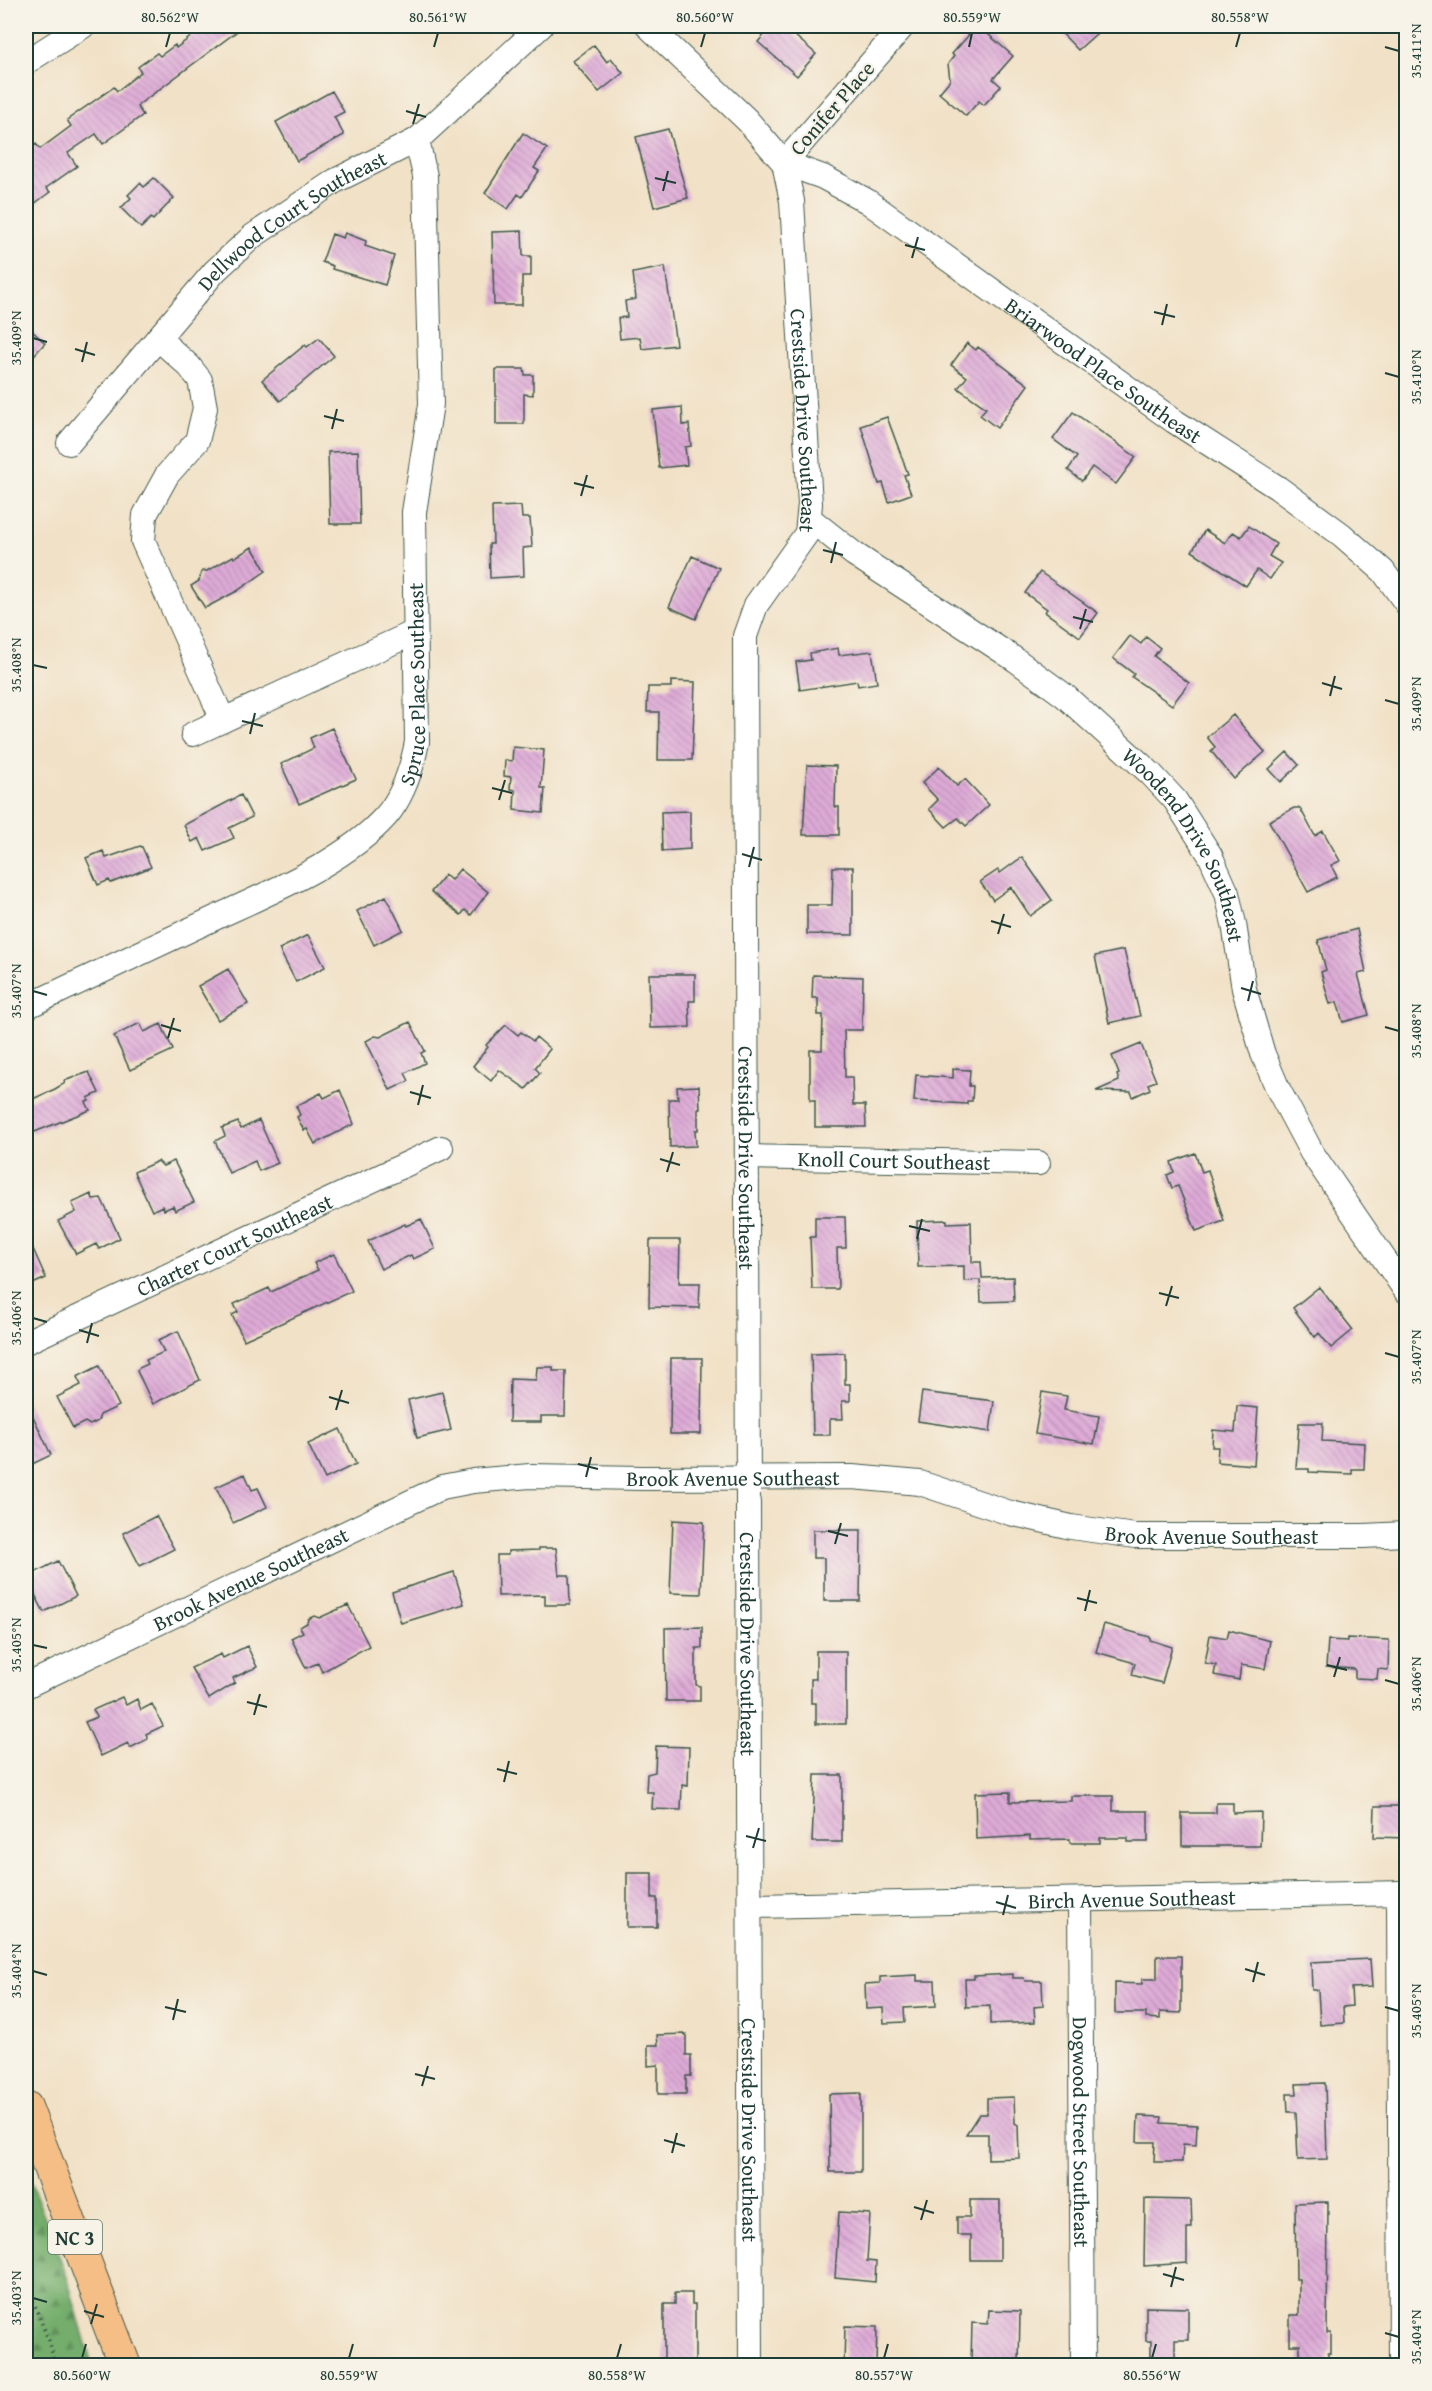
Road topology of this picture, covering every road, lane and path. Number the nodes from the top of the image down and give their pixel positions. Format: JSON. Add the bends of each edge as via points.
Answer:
{"nodes":[{"id":1,"x":82,"y":26,"type":"edge"},
{"id":2,"x":541,"y":26,"type":"edge"},
{"id":3,"x":648,"y":26,"type":"edge"},
{"id":4,"x":903,"y":26,"type":"edge"},
{"id":5,"x":26,"y":62,"type":"edge"},
{"id":6,"x":417,"y":140,"type":"junction"},
{"id":7,"x":784,"y":163,"type":"junction"},
{"id":8,"x":158,"y":338,"type":"junction"},
{"id":9,"x":69,"y":442,"type":"dead end"},
{"id":10,"x":810,"y":519,"type":"junction"},
{"id":11,"x":1407,"y":603,"type":"edge"},
{"id":12,"x":415,"y":632,"type":"junction"},
{"id":13,"x":224,"y":720,"type":"junction"},
{"id":14,"x":193,"y":734,"type":"dead end"},
{"id":15,"x":26,"y":1007,"type":"edge"},
{"id":16,"x":441,"y":1148,"type":"dead end"},
{"id":17,"x":748,"y":1157,"type":"junction"},
{"id":18,"x":1038,"y":1162,"type":"dead end"},
{"id":19,"x":1407,"y":1291,"type":"edge"},
{"id":20,"x":26,"y":1342,"type":"edge"},
{"id":21,"x":750,"y":1477,"type":"junction"},
{"id":22,"x":1407,"y":1534,"type":"edge"},
{"id":23,"x":26,"y":1686,"type":"edge"},
{"id":24,"x":1403,"y":1893,"type":"edge"},
{"id":25,"x":1080,"y":1900,"type":"junction"},
{"id":26,"x":750,"y":1906,"type":"junction"},
{"id":27,"x":26,"y":2107,"type":"edge"},
{"id":28,"x":26,"y":2284,"type":"edge"},
{"id":29,"x":56,"y":2366,"type":"edge"},
{"id":30,"x":124,"y":2366,"type":"edge"},
{"id":31,"x":751,"y":2366,"type":"edge"},
{"id":32,"x":1083,"y":2366,"type":"edge"},
{"id":33,"x":1401,"y":2366,"type":"edge"}],
"edges":[{"from":1,"to":5,"type":"street"},
{"from":2,"to":6,"type":"street","name":"Dellwood Court Southeast"},
{"from":3,"to":7,"type":"street","name":"Crestside Drive Southeast","via":[[747,120]]},
{"from":4,"to":7,"type":"street","name":"Conifer Place"},
{"from":6,"to":8,"type":"street","name":"Dellwood Court Southeast","via":[[335,181],[254,236],[215,271]]},
{"from":6,"to":12,"type":"street","name":"Spruce Place Southeast","via":[[425,176],[431,404],[414,512]]},
{"from":7,"to":10,"type":"street","name":"Crestside Drive Southeast","via":[[792,201]]},
{"from":7,"to":11,"type":"street","name":"Briarwood Place Southeast","via":[[823,177],[867,201],[1174,421],[1278,488],[1366,554]]},
{"from":8,"to":9,"type":"street","name":"Dellwood Court Southeast"},
{"from":8,"to":13,"type":"street","via":[[200,380],[205,408],[197,441],[167,475],[145,515],[143,541]]},
{"from":10,"to":17,"type":"street","name":"Crestside Drive Southeast","via":[[807,533],[756,605],[745,636]]},
{"from":10,"to":19,"type":"street","name":"Woodend Drive Southeast","via":[[854,554],[1065,696],[1175,800],[1210,855],[1227,893],[1244,989],[1278,1089],[1312,1153]]},
{"from":12,"to":13,"type":"street"},
{"from":12,"to":15,"type":"street","name":"Spruce Place Southeast","via":[[417,742],[401,794],[386,816],[312,872]]},
{"from":13,"to":14,"type":"street"},
{"from":16,"to":20,"type":"street","name":"Charter Court Southeast"},
{"from":17,"to":18,"type":"street","name":"Knoll Court Southeast"},
{"from":17,"to":21,"type":"street","name":"Crestside Drive Southeast"},
{"from":21,"to":22,"type":"street","name":"Brook Avenue Southeast","via":[[852,1477],[920,1484],[1010,1513],[1135,1536]]},
{"from":21,"to":23,"type":"street","name":"Brook Avenue Southeast","via":[[530,1476],[442,1487]]},
{"from":21,"to":26,"type":"street","name":"Crestside Drive Southeast"},
{"from":24,"to":25,"type":"street","name":"Birch Avenue Southeast"},
{"from":24,"to":33,"type":"street"},
{"from":25,"to":26,"type":"street","name":"Birch Avenue Southeast"},
{"from":25,"to":32,"type":"street","name":"Dogwood Street Southeast"},
{"from":26,"to":31,"type":"street","name":"Crestside Drive Southeast"},
{"from":27,"to":30,"type":"main road","number":"NC 3"},
{"from":28,"to":29,"type":"path"}]}
